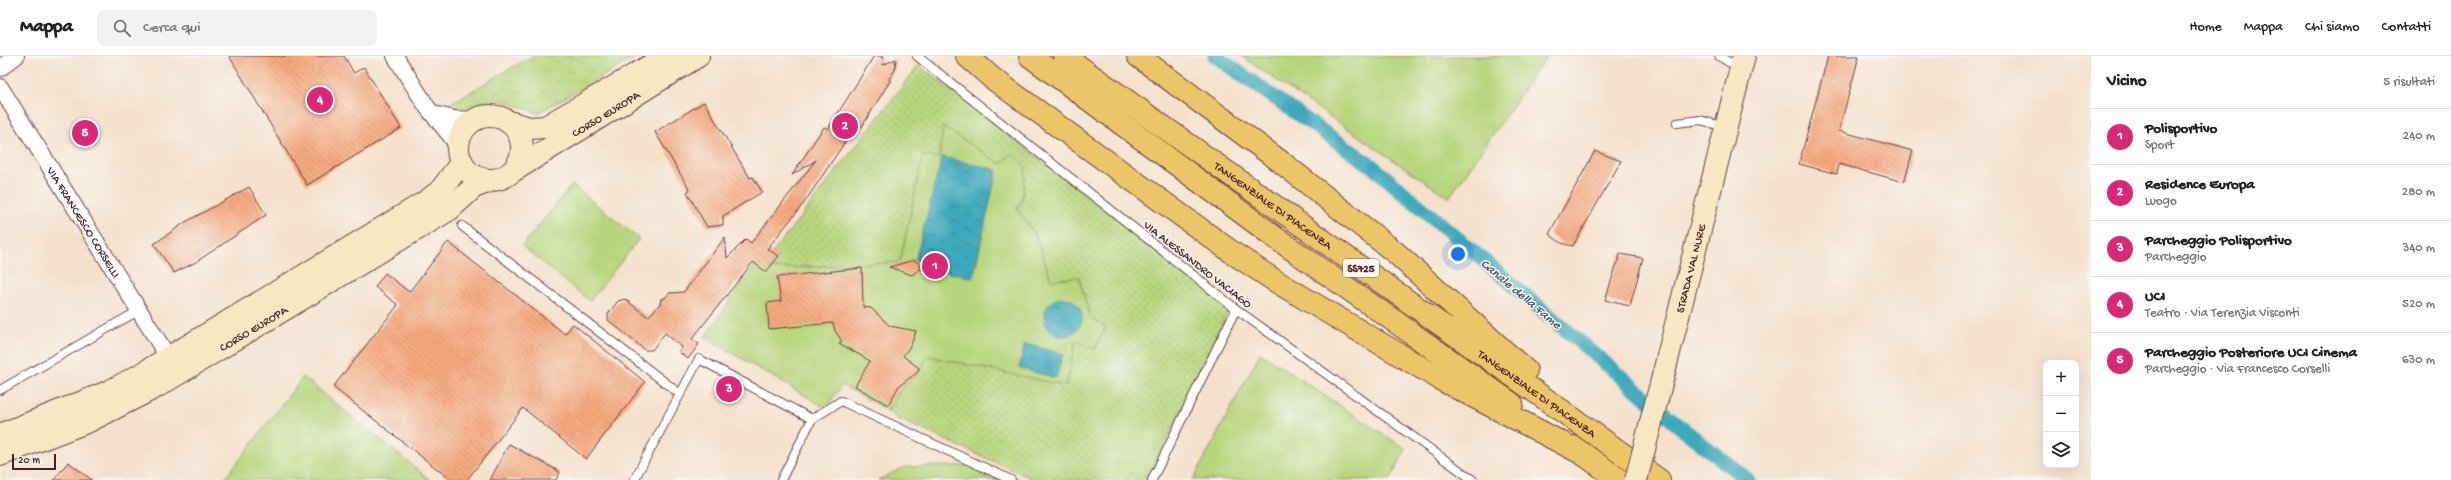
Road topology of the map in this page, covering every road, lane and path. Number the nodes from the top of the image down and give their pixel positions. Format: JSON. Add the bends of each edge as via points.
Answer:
{"nodes":[{"id":1,"x":16,"y":56,"type":"edge"},
{"id":2,"x":395,"y":56,"type":"edge"},
{"id":3,"x":667,"y":56,"type":"edge"},
{"id":4,"x":698,"y":56,"type":"edge"},
{"id":5,"x":917,"y":56,"type":"edge"},
{"id":6,"x":968,"y":56,"type":"edge"},
{"id":7,"x":1030,"y":56,"type":"edge"},
{"id":8,"x":1064,"y":56,"type":"edge"},
{"id":9,"x":1138,"y":56,"type":"edge"},
{"id":10,"x":1719,"y":56,"type":"edge"},
{"id":11,"x":1742,"y":63,"type":"edge"},
{"id":12,"x":0,"y":68,"type":"edge"},
{"id":13,"x":0,"y":87,"type":"edge"},
{"id":14,"x":433,"y":114,"type":"junction"},
{"id":15,"x":474,"y":120,"type":"junction"},
{"id":16,"x":509,"y":122,"type":"junction"},
{"id":17,"x":1677,"y":123,"type":"dead end"},
{"id":18,"x":1726,"y":128,"type":"junction"},
{"id":19,"x":460,"y":154,"type":"junction"},
{"id":20,"x":513,"y":171,"type":"junction"},
{"id":21,"x":494,"y":180,"type":"junction"},
{"id":22,"x":462,"y":226,"type":"dead end"},
{"id":23,"x":1236,"y":309,"type":"junction"},
{"id":24,"x":138,"y":311,"type":"junction"},
{"id":25,"x":168,"y":358,"type":"junction"},
{"id":26,"x":0,"y":390,"type":"edge"},
{"id":27,"x":680,"y":394,"type":"junction"},
{"id":28,"x":812,"y":419,"type":"junction"},
{"id":29,"x":0,"y":435,"type":"edge"},
{"id":30,"x":1598,"y":437,"type":"junction"},
{"id":31,"x":0,"y":455,"type":"edge"},
{"id":32,"x":1585,"y":455,"type":"junction"},
{"id":33,"x":634,"y":480,"type":"edge"},
{"id":34,"x":781,"y":480,"type":"edge"},
{"id":35,"x":1011,"y":480,"type":"edge"},
{"id":36,"x":1152,"y":480,"type":"edge"},
{"id":37,"x":1473,"y":480,"type":"edge"},
{"id":38,"x":1620,"y":480,"type":"edge"},
{"id":39,"x":1636,"y":480,"type":"edge"},
{"id":40,"x":1659,"y":480,"type":"edge"}],
"edges":[{"from":1,"to":12,"type":"street"},
{"from":2,"to":14,"type":"street"},
{"from":3,"to":16,"type":"main road","name":"CORSO EUROPA","via":[[546,127],[530,128]]},
{"from":4,"to":20,"type":"main road","name":"CORSO EUROPA"},
{"from":5,"to":23,"type":"lane","name":"VIA ALESSANDRO VACIAGO"},
{"from":6,"to":32,"type":"highway","via":[[992,78],[1233,253],[1277,282],[1442,380]]},
{"from":7,"to":32,"type":"highway","name":"TANGENZIALE DI PIACENZA","number":"SS725","via":[[1276,238]]},
{"from":8,"to":30,"type":"highway","name":"TANGENZIALE DI PIACENZA","number":"SS725"},
{"from":9,"to":30,"type":"highway","via":[[1281,162],[1396,253]]},
{"from":10,"to":11,"type":"lane"},
{"from":11,"to":18,"type":"main road","name":"STRADA VAL NURE"},
{"from":13,"to":24,"type":"street","name":"VIA FRANCESCO CORSELLI"},
{"from":14,"to":15,"type":"street"},
{"from":14,"to":19,"type":"street"},
{"from":15,"to":16,"type":"main road","via":[[492,116]]},
{"from":15,"to":19,"type":"main road","via":[[461,135]]},
{"from":16,"to":20,"type":"main road","via":[[520,136],[522,145],[519,164]]},
{"from":17,"to":18,"type":"lane","via":[[1700,120]]},
{"from":18,"to":39,"type":"main road","name":"STRADA VAL NURE","bridge":true},
{"from":19,"to":21,"type":"main road","via":[[475,176]]},
{"from":19,"to":25,"type":"main road","name":"CORSO EUROPA","via":[[440,191],[426,201]]},
{"from":20,"to":21,"type":"main road"},
{"from":21,"to":31,"type":"main road","name":"CORSO EUROPA","via":[[474,187],[450,209],[156,387],[88,421]]},
{"from":22,"to":27,"type":"lane"},
{"from":23,"to":36,"type":"lane"},
{"from":23,"to":37,"type":"lane","name":"VIA ALESSANDRO VACIAGO"},
{"from":24,"to":25,"type":"street","name":"VIA FRANCESCO CORSELLI"},
{"from":24,"to":26,"type":"lane"},
{"from":25,"to":29,"type":"main road","name":"CORSO EUROPA","via":[[108,392]]},
{"from":27,"to":28,"type":"lane","via":[[699,359]]},
{"from":27,"to":33,"type":"lane"},
{"from":28,"to":34,"type":"lane"},
{"from":28,"to":35,"type":"lane","via":[[841,401]]},
{"from":30,"to":40,"type":"highway","name":"TANGENZIALE DI PIACENZA","number":"SS725"},
{"from":32,"to":38,"type":"highway","name":"TANGENZIALE DI PIACENZA","number":"SS725"}]}
